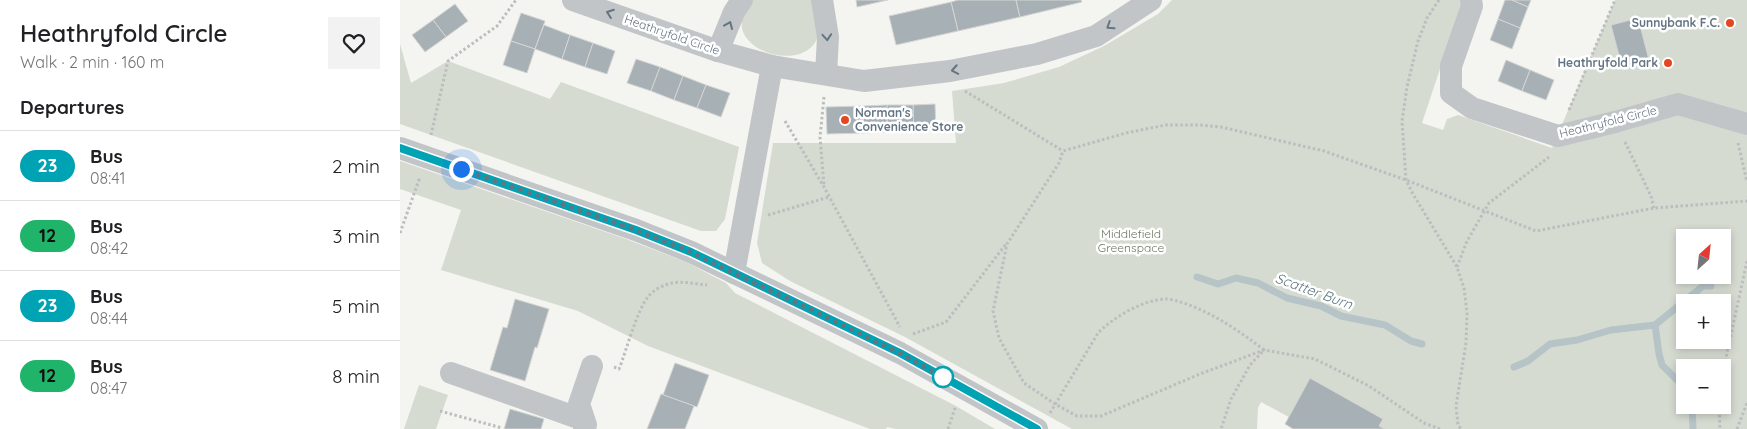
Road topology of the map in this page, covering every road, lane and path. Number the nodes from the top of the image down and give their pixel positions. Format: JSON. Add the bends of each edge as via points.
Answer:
{"nodes":[{"id":1,"x":516,"y":0,"type":"edge"},
{"id":2,"x":573,"y":0,"type":"edge"},
{"id":3,"x":742,"y":0,"type":"edge"},
{"id":4,"x":822,"y":0,"type":"edge"},
{"id":5,"x":1151,"y":0,"type":"edge"},
{"id":6,"x":1439,"y":0,"type":"edge"},
{"id":7,"x":1471,"y":0,"type":"edge"},
{"id":8,"x":1616,"y":0,"type":"edge"},
{"id":9,"x":718,"y":51,"type":"junction"},
{"id":10,"x":772,"y":66,"type":"junction"},
{"id":11,"x":950,"y":71,"type":"junction"},
{"id":12,"x":826,"y":74,"type":"junction"},
{"id":13,"x":764,"y":108,"type":"junction"},
{"id":14,"x":1615,"y":122,"type":"junction"},
{"id":15,"x":1741,"y":123,"type":"edge"},
{"id":16,"x":1558,"y":136,"type":"junction"},
{"id":17,"x":400,"y":148,"type":"edge"},
{"id":18,"x":1063,"y":150,"type":"junction"},
{"id":19,"x":426,"y":157,"type":"junction"},
{"id":20,"x":1406,"y":180,"type":"junction"},
{"id":21,"x":1747,"y":182,"type":"edge"},
{"id":22,"x":824,"y":187,"type":"junction"},
{"id":23,"x":830,"y":197,"type":"junction"},
{"id":24,"x":1747,"y":201,"type":"edge"},
{"id":25,"x":1654,"y":208,"type":"junction"},
{"id":26,"x":1484,"y":212,"type":"junction"},
{"id":27,"x":744,"y":213,"type":"junction"},
{"id":28,"x":400,"y":233,"type":"edge"},
{"id":29,"x":1007,"y":244,"type":"junction"},
{"id":30,"x":1747,"y":261,"type":"edge"},
{"id":31,"x":1457,"y":267,"type":"junction"},
{"id":32,"x":734,"y":272,"type":"junction"},
{"id":33,"x":711,"y":286,"type":"dead end"},
{"id":34,"x":902,"y":345,"type":"junction"},
{"id":35,"x":1264,"y":350,"type":"junction"},
{"id":36,"x":1726,"y":359,"type":"edge"},
{"id":37,"x":592,"y":366,"type":"joint"},
{"id":38,"x":451,"y":373,"type":"dead end"},
{"id":39,"x":1747,"y":403,"type":"edge"},
{"id":40,"x":1055,"y":404,"type":"junction"},
{"id":41,"x":440,"y":411,"type":"dead end"},
{"id":42,"x":1719,"y":414,"type":"edge"},
{"id":43,"x":1043,"y":422,"type":"edge"},
{"id":44,"x":584,"y":424,"type":"edge"},
{"id":45,"x":502,"y":428,"type":"edge"},
{"id":46,"x":1221,"y":429,"type":"edge"},
{"id":47,"x":1440,"y":429,"type":"edge"},
{"id":48,"x":1461,"y":429,"type":"edge"},
{"id":49,"x":1720,"y":429,"type":"edge"},
{"id":50,"x":1737,"y":429,"type":"edge"}],
"edges":[{"from":1,"to":19,"type":"path","via":[[497,26],[448,61]]},
{"from":9,"to":2,"type":"street","name":"Heathryfold Circle","one_way":true},
{"from":9,"to":3,"type":"street","one_way":true},
{"from":4,"to":12,"type":"street","one_way":true,"via":[[828,37]]},
{"from":5,"to":11,"type":"street","name":"Heathryfold Circle","one_way":true,"via":[[1096,36],[1037,54]]},
{"from":6,"to":20,"type":"path","via":[[1418,41],[1407,86],[1402,121]]},
{"from":7,"to":16,"type":"street","name":"Heathryfold Circle","via":[[1472,6],[1451,66],[1451,93],[1472,108]]},
{"from":8,"to":16,"type":"path"},
{"from":9,"to":10,"type":"street","name":"Heathryfold Circle"},
{"from":10,"to":12,"type":"street","name":"Heathryfold Circle"},
{"from":10,"to":13,"type":"street"},
{"from":11,"to":12,"type":"street","name":"Heathryfold Circle","via":[[864,81]]},
{"from":11,"to":18,"type":"path","via":[[963,90]]},
{"from":12,"to":22,"type":"path","via":[[820,137]]},
{"from":13,"to":22,"type":"path","via":[[780,112]]},
{"from":13,"to":27,"type":"street"},
{"from":14,"to":15,"type":"street","name":"Heathryfold Circle","via":[[1678,104]]},
{"from":14,"to":16,"type":"street","name":"Heathryfold Circle"},
{"from":14,"to":25,"type":"path"},
{"from":15,"to":21,"type":"path","via":[[1739,149]]},
{"from":16,"to":26,"type":"path","via":[[1548,157],[1490,203]]},
{"from":17,"to":19,"type":"street"},
{"from":18,"to":20,"type":"path","via":[[1166,125],[1221,127],[1324,151]]},
{"from":18,"to":29,"type":"path","via":[[1059,164]]},
{"from":19,"to":28,"type":"path"},
{"from":19,"to":32,"type":"street","via":[[636,230]]},
{"from":20,"to":26,"type":"path"},
{"from":20,"to":31,"type":"path"},
{"from":22,"to":23,"type":"path"},
{"from":23,"to":27,"type":"path","via":[[761,216]]},
{"from":23,"to":34,"type":"path"},
{"from":24,"to":25,"type":"path"},
{"from":25,"to":26,"type":"path","via":[[1536,232]]},
{"from":26,"to":31,"type":"path"},
{"from":27,"to":32,"type":"street"},
{"from":29,"to":34,"type":"path","via":[[946,322]]},
{"from":29,"to":40,"type":"path","via":[[993,311],[999,338],[1024,383]]},
{"from":30,"to":36,"type":"path"},
{"from":31,"to":48,"type":"path","via":[[1467,313],[1466,343],[1456,406]]},
{"from":32,"to":34,"type":"street"},
{"from":33,"to":37,"type":"path","via":[[672,283],[661,287],[648,296],[642,307],[619,369],[594,360]]},
{"from":34,"to":43,"type":"street"},
{"from":35,"to":40,"type":"path","via":[[1101,416],[1077,416]]},
{"from":35,"to":40,"type":"path","via":[[1240,331],[1194,306],[1167,299],[1136,306],[1104,326]]},
{"from":35,"to":46,"type":"path","via":[[1250,365],[1231,399]]},
{"from":35,"to":47,"type":"path","via":[[1315,359],[1369,386],[1424,423]]},
{"from":37,"to":44,"type":"street","via":[[579,404]]},
{"from":38,"to":44,"type":"street"},
{"from":39,"to":50,"type":"path"},
{"from":40,"to":43,"type":"path"},
{"from":41,"to":45,"type":"path"},
{"from":42,"to":49,"type":"path"}]}
